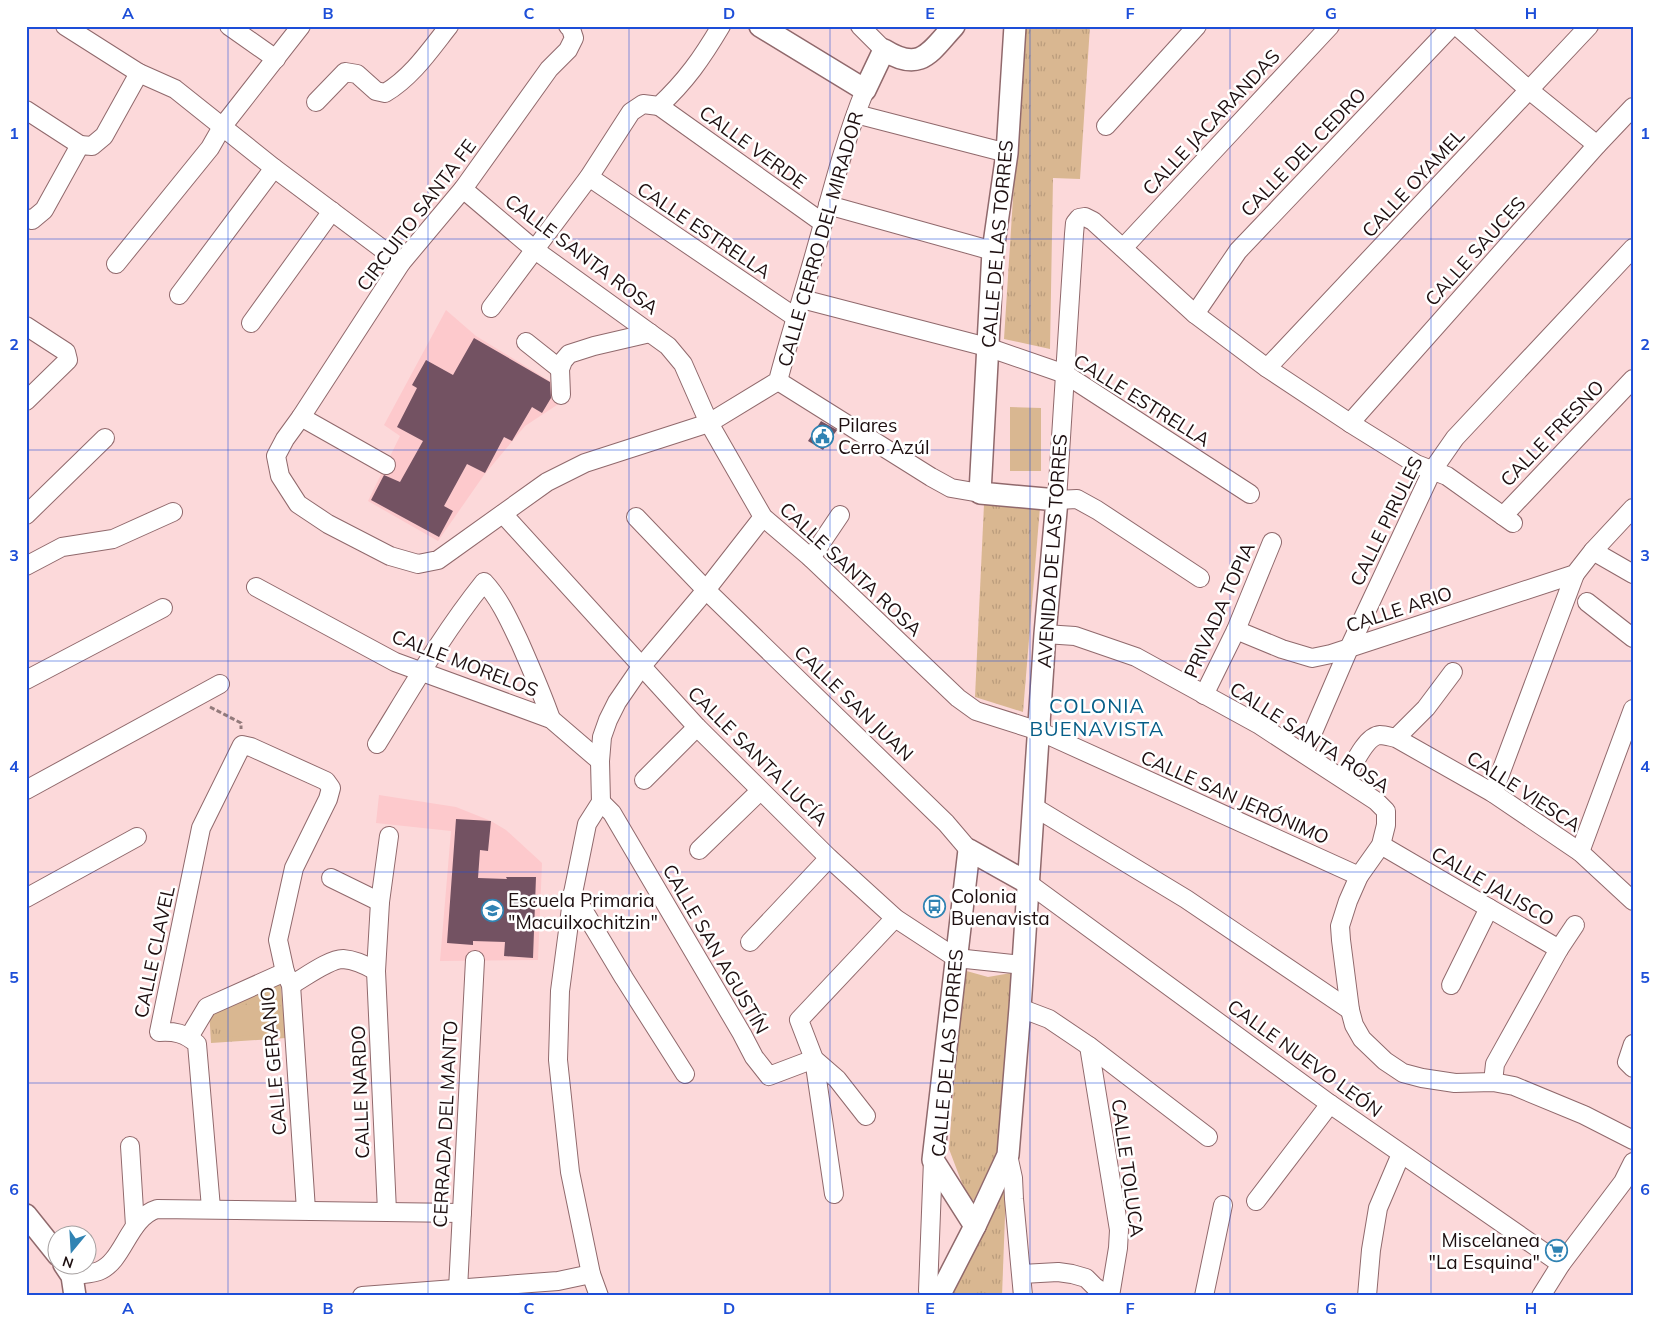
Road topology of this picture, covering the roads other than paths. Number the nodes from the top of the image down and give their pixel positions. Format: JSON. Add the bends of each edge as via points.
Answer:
{"nodes":[{"id":1,"x":65,"y":26,"type":"edge"},
{"id":2,"x":301,"y":26,"type":"edge"},
{"id":3,"x":449,"y":26,"type":"edge"},
{"id":4,"x":720,"y":26,"type":"edge"},
{"id":5,"x":760,"y":26,"type":"edge"},
{"id":6,"x":860,"y":26,"type":"edge"},
{"id":7,"x":954,"y":26,"type":"edge"},
{"id":8,"x":1014,"y":26,"type":"edge"},
{"id":9,"x":1197,"y":26,"type":"edge"},
{"id":10,"x":1330,"y":26,"type":"edge"},
{"id":11,"x":1452,"y":26,"type":"edge"},
{"id":12,"x":1456,"y":26,"type":"edge"},
{"id":13,"x":1589,"y":26,"type":"edge"},
{"id":14,"x":231,"y":27,"type":"edge"},
{"id":15,"x":571,"y":32,"type":"edge"},
{"id":16,"x":884,"y":50,"type":"junction"},
{"id":17,"x":276,"y":59,"type":"junction"},
{"id":18,"x":139,"y":73,"type":"junction"},
{"id":19,"x":865,"y":90,"type":"junction"},
{"id":20,"x":1529,"y":90,"type":"junction"},
{"id":21,"x":316,"y":102,"type":"dead end"},
{"id":22,"x":659,"y":106,"type":"junction"},
{"id":23,"x":1633,"y":107,"type":"edge"},
{"id":24,"x":26,"y":110,"type":"edge"},
{"id":25,"x":856,"y":114,"type":"junction"},
{"id":26,"x":1106,"y":126,"type":"dead end"},
{"id":27,"x":222,"y":127,"type":"junction"},
{"id":28,"x":80,"y":145,"type":"junction"},
{"id":29,"x":1597,"y":145,"type":"junction"},
{"id":30,"x":1006,"y":154,"type":"junction"},
{"id":31,"x":274,"y":168,"type":"junction"},
{"id":32,"x":589,"y":177,"type":"junction"},
{"id":33,"x":463,"y":188,"type":"junction"},
{"id":34,"x":828,"y":205,"type":"junction"},
{"id":35,"x":332,"y":211,"type":"junction"},
{"id":36,"x":29,"y":219,"type":"edge"},
{"id":37,"x":823,"y":223,"type":"junction"},
{"id":38,"x":1123,"y":248,"type":"junction"},
{"id":39,"x":1633,"y":248,"type":"edge"},
{"id":40,"x":535,"y":250,"type":"junction"},
{"id":41,"x":993,"y":251,"type":"junction"},
{"id":42,"x":401,"y":263,"type":"junction"},
{"id":43,"x":116,"y":264,"type":"dead end"},
{"id":44,"x":179,"y":295,"type":"dead end"},
{"id":45,"x":802,"y":299,"type":"junction"},
{"id":46,"x":491,"y":308,"type":"dead end"},
{"id":47,"x":1195,"y":314,"type":"junction"},
{"id":48,"x":795,"y":317,"type":"junction"},
{"id":49,"x":251,"y":323,"type":"dead end"},
{"id":50,"x":26,"y":326,"type":"edge"},
{"id":51,"x":650,"y":333,"type":"junction"},
{"id":52,"x":526,"y":342,"type":"dead end"},
{"id":53,"x":988,"y":347,"type":"junction"},
{"id":54,"x":1267,"y":368,"type":"junction"},
{"id":55,"x":560,"y":369,"type":"junction"},
{"id":56,"x":1065,"y":374,"type":"junction"},
{"id":57,"x":1633,"y":379,"type":"edge"},
{"id":58,"x":778,"y":381,"type":"junction"},
{"id":59,"x":561,"y":394,"type":"dead end"},
{"id":60,"x":26,"y":400,"type":"edge"},
{"id":61,"x":301,"y":417,"type":"junction"},
{"id":62,"x":710,"y":423,"type":"junction"},
{"id":63,"x":1350,"y":423,"type":"junction"},
{"id":64,"x":105,"y":438,"type":"dead end"},
{"id":65,"x":386,"y":465,"type":"dead end"},
{"id":66,"x":1432,"y":471,"type":"junction"},
{"id":67,"x":980,"y":493,"type":"junction"},
{"id":68,"x":1250,"y":494,"type":"dead end"},
{"id":69,"x":1057,"y":500,"type":"junction"},
{"id":70,"x":1633,"y":508,"type":"edge"},
{"id":71,"x":173,"y":512,"type":"dead end"},
{"id":72,"x":503,"y":514,"type":"junction"},
{"id":73,"x":840,"y":514,"type":"dead end"},
{"id":74,"x":26,"y":515,"type":"edge"},
{"id":75,"x":763,"y":516,"type":"junction"},
{"id":76,"x":636,"y":517,"type":"dead end"},
{"id":77,"x":1272,"y":542,"type":"dead end"},
{"id":78,"x":1594,"y":550,"type":"junction"},
{"id":79,"x":811,"y":558,"type":"junction"},
{"id":80,"x":418,"y":564,"type":"joint"},
{"id":81,"x":26,"y":566,"type":"edge"},
{"id":82,"x":1575,"y":574,"type":"junction"},
{"id":83,"x":1633,"y":574,"type":"edge"},
{"id":84,"x":1200,"y":578,"type":"dead end"},
{"id":85,"x":256,"y":587,"type":"dead end"},
{"id":86,"x":706,"y":590,"type":"junction"},
{"id":87,"x":1588,"y":602,"type":"dead end"},
{"id":88,"x":163,"y":608,"type":"dead end"},
{"id":89,"x":1236,"y":630,"type":"junction"},
{"id":90,"x":1045,"y":634,"type":"junction"},
{"id":91,"x":1633,"y":638,"type":"edge"},
{"id":92,"x":1350,"y":646,"type":"junction"},
{"id":93,"x":642,"y":667,"type":"junction"},
{"id":94,"x":422,"y":671,"type":"junction"},
{"id":95,"x":1453,"y":672,"type":"dead end"},
{"id":96,"x":26,"y":680,"type":"edge"},
{"id":97,"x":220,"y":684,"type":"dead end"},
{"id":98,"x":1204,"y":695,"type":"junction"},
{"id":99,"x":1633,"y":709,"type":"edge"},
{"id":100,"x":551,"y":719,"type":"junction"},
{"id":101,"x":697,"y":727,"type":"junction"},
{"id":102,"x":1038,"y":731,"type":"junction"},
{"id":103,"x":1388,"y":736,"type":"junction"},
{"id":104,"x":377,"y":744,"type":"dead end"},
{"id":105,"x":1304,"y":754,"type":"junction"},
{"id":106,"x":600,"y":761,"type":"junction"},
{"id":107,"x":644,"y":780,"type":"dead end"},
{"id":108,"x":1345,"y":780,"type":"junction"},
{"id":109,"x":26,"y":790,"type":"edge"},
{"id":110,"x":760,"y":791,"type":"junction"},
{"id":111,"x":1493,"y":793,"type":"junction"},
{"id":112,"x":328,"y":798,"type":"joint"},
{"id":113,"x":601,"y":802,"type":"junction"},
{"id":114,"x":1034,"y":807,"type":"junction"},
{"id":115,"x":389,"y":836,"type":"dead end"},
{"id":116,"x":137,"y":837,"type":"dead end"},
{"id":117,"x":1381,"y":845,"type":"junction"},
{"id":118,"x":700,"y":850,"type":"dead end"},
{"id":119,"x":969,"y":850,"type":"junction"},
{"id":120,"x":1580,"y":852,"type":"junction"},
{"id":121,"x":829,"y":858,"type":"junction"},
{"id":122,"x":1360,"y":876,"type":"junction"},
{"id":123,"x":331,"y":878,"type":"dead end"},
{"id":124,"x":1028,"y":883,"type":"junction"},
{"id":125,"x":573,"y":892,"type":"junction"},
{"id":126,"x":26,"y":898,"type":"edge"},
{"id":127,"x":1633,"y":901,"type":"edge"},
{"id":128,"x":380,"y":902,"type":"junction"},
{"id":129,"x":1489,"y":908,"type":"junction"},
{"id":130,"x":895,"y":918,"type":"junction"},
{"id":131,"x":1575,"y":925,"type":"dead end"},
{"id":132,"x":750,"y":942,"type":"dead end"},
{"id":133,"x":1559,"y":948,"type":"junction"},
{"id":134,"x":956,"y":958,"type":"junction"},
{"id":135,"x":475,"y":960,"type":"dead end"},
{"id":136,"x":1023,"y":964,"type":"junction"},
{"id":137,"x":376,"y":971,"type":"junction"},
{"id":138,"x":288,"y":979,"type":"junction"},
{"id":139,"x":1451,"y":984,"type":"dead end"},
{"id":140,"x":1020,"y":1008,"type":"junction"},
{"id":141,"x":1350,"y":1010,"type":"junction"},
{"id":142,"x":189,"y":1036,"type":"junction"},
{"id":143,"x":1633,"y":1044,"type":"edge"},
{"id":144,"x":1089,"y":1046,"type":"junction"},
{"id":145,"x":814,"y":1059,"type":"junction"},
{"id":146,"x":1633,"y":1068,"type":"edge"},
{"id":147,"x":685,"y":1074,"type":"dead end"},
{"id":148,"x":1493,"y":1082,"type":"junction"},
{"id":149,"x":1330,"y":1104,"type":"junction"},
{"id":150,"x":866,"y":1116,"type":"dead end"},
{"id":151,"x":1208,"y":1136,"type":"dead end"},
{"id":152,"x":1633,"y":1140,"type":"edge"},
{"id":153,"x":130,"y":1146,"type":"dead end"},
{"id":154,"x":1402,"y":1154,"type":"junction"},
{"id":155,"x":1008,"y":1155,"type":"junction"},
{"id":156,"x":933,"y":1160,"type":"junction"},
{"id":157,"x":1633,"y":1162,"type":"edge"},
{"id":158,"x":834,"y":1194,"type":"dead end"},
{"id":159,"x":1256,"y":1201,"type":"dead end"},
{"id":160,"x":1223,"y":1205,"type":"dead end"},
{"id":161,"x":211,"y":1208,"type":"junction"},
{"id":162,"x":306,"y":1210,"type":"junction"},
{"id":163,"x":387,"y":1211,"type":"junction"},
{"id":164,"x":462,"y":1213,"type":"junction"},
{"id":165,"x":26,"y":1214,"type":"edge"},
{"id":166,"x":135,"y":1226,"type":"junction"},
{"id":167,"x":975,"y":1226,"type":"junction"},
{"id":168,"x":48,"y":1242,"type":"edge"},
{"id":169,"x":1561,"y":1264,"type":"junction"},
{"id":170,"x":591,"y":1274,"type":"junction"},
{"id":171,"x":1022,"y":1274,"type":"junction"},
{"id":172,"x":70,"y":1279,"type":"edge"},
{"id":173,"x":558,"y":1288,"type":"edge"},
{"id":174,"x":469,"y":1290,"type":"edge"},
{"id":175,"x":1100,"y":1293,"type":"edge"},
{"id":176,"x":934,"y":1294,"type":"edge"},
{"id":177,"x":1365,"y":1295,"type":"edge"},
{"id":178,"x":362,"y":1296,"type":"edge"},
{"id":179,"x":599,"y":1296,"type":"edge"},
{"id":180,"x":1023,"y":1296,"type":"edge"},
{"id":181,"x":1204,"y":1296,"type":"edge"},
{"id":182,"x":1541,"y":1296,"type":"edge"}],
"edges":[{"from":1,"to":18,"type":"street"},
{"from":2,"to":17,"type":"street"},
{"from":3,"to":21,"type":"street","via":[[408,75],[385,93],[376,91],[357,74],[345,72]]},
{"from":4,"to":22,"type":"street","via":[[698,63],[677,90]]},
{"from":5,"to":19,"type":"street"},
{"from":6,"to":16,"type":"street"},
{"from":7,"to":16,"type":"street","via":[[926,57],[911,60]]},
{"from":8,"to":30,"type":"street","name":"CALLE DE LAS TORRES"},
{"from":9,"to":26,"type":"street"},
{"from":10,"to":38,"type":"street","name":"CALLE JACARANDAS"},
{"from":11,"to":47,"type":"street","name":"CALLE DEL CEDRO","via":[[1238,251]]},
{"from":12,"to":20,"type":"street"},
{"from":13,"to":20,"type":"street","name":"CALLE OYAMEL"},
{"from":14,"to":17,"type":"street"},
{"from":15,"to":33,"type":"street","name":"CIRCUITO SANTA FE","via":[[568,50],[549,69]]},
{"from":16,"to":19,"type":"street","name":"CALLE CERRO DEL MIRADOR"},
{"from":17,"to":27,"type":"street"},
{"from":18,"to":27,"type":"street","via":[[175,89]]},
{"from":18,"to":28,"type":"street","via":[[104,136],[92,146]]},
{"from":19,"to":25,"type":"street","name":"CALLE CERRO DEL MIRADOR"},
{"from":20,"to":29,"type":"street"},
{"from":20,"to":54,"type":"street","name":"CALLE OYAMEL"},
{"from":22,"to":32,"type":"street","via":[[643,104],[631,112]]},
{"from":22,"to":37,"type":"street","name":"CALLE VERDE"},
{"from":23,"to":29,"type":"street","name":"CALLE SAUCES"},
{"from":24,"to":28,"type":"street"},
{"from":25,"to":30,"type":"street"},
{"from":25,"to":34,"type":"street","name":"CALLE CERRO DEL MIRADOR"},
{"from":27,"to":31,"type":"street"},
{"from":27,"to":43,"type":"street","via":[[210,148]]},
{"from":28,"to":36,"type":"street","via":[[44,210]]},
{"from":29,"to":63,"type":"street","name":"CALLE SAUCES"},
{"from":30,"to":41,"type":"street","name":"CALLE DE LAS TORRES"},
{"from":31,"to":35,"type":"street"},
{"from":31,"to":44,"type":"street"},
{"from":32,"to":40,"type":"street"},
{"from":32,"to":48,"type":"street","name":"CALLE ESTRELLA"},
{"from":33,"to":40,"type":"street","name":"CALLE SANTA ROSA"},
{"from":33,"to":42,"type":"street","name":"CIRCUITO SANTA FE"},
{"from":34,"to":37,"type":"street","name":"CALLE CERRO DEL MIRADOR"},
{"from":34,"to":41,"type":"street"},
{"from":35,"to":42,"type":"street"},
{"from":35,"to":49,"type":"street"},
{"from":37,"to":45,"type":"street","name":"CALLE CERRO DEL MIRADOR"},
{"from":38,"to":47,"type":"street"},
{"from":38,"to":56,"type":"street","name":"AVENIDA DE LAS TORRES","via":[[1093,221],[1085,217],[1075,223]]},
{"from":39,"to":66,"type":"street","name":"CALLE PIRULES","via":[[1455,438]]},
{"from":40,"to":46,"type":"street"},
{"from":40,"to":51,"type":"street","name":"CALLE SANTA ROSA"},
{"from":41,"to":53,"type":"street","name":"CALLE DE LAS TORRES"},
{"from":42,"to":61,"type":"street","name":"CIRCUITO SANTA FE"},
{"from":45,"to":48,"type":"street","name":"CALLE CERRO DEL MIRADOR"},
{"from":45,"to":53,"type":"street","name":"CALLE ESTRELLA"},
{"from":47,"to":54,"type":"street"},
{"from":48,"to":58,"type":"street","name":"CALLE CERRO DEL MIRADOR"},
{"from":50,"to":60,"type":"street","via":[[66,352],[68,360]]},
{"from":51,"to":55,"type":"street","via":[[569,354]]},
{"from":51,"to":62,"type":"street","name":"CALLE SANTA ROSA","via":[[668,346],[683,364]]},
{"from":52,"to":55,"type":"street"},
{"from":53,"to":56,"type":"street","name":"CALLE ESTRELLA"},
{"from":53,"to":67,"type":"street","name":"CALLE DE LAS TORRES"},
{"from":54,"to":63,"type":"street"},
{"from":55,"to":59,"type":"street"},
{"from":56,"to":68,"type":"street","name":"CALLE ESTRELLA"},
{"from":56,"to":69,"type":"street","name":"AVENIDA DE LAS TORRES"},
{"from":57,"to":66,"type":"street","name":"CALLE FRESNO","via":[[1508,520],[1447,476]]},
{"from":58,"to":62,"type":"street","name":"CALLE CERRO DEL MIRADOR"},
{"from":58,"to":67,"type":"street","via":[[931,477],[951,488]]},
{"from":61,"to":65,"type":"street"},
{"from":61,"to":80,"type":"street","name":"CIRCUITO SANTA FE","via":[[276,456],[280,476],[298,504],[328,524],[390,556]]},
{"from":62,"to":72,"type":"street","name":"CALLE CERRO DEL MIRADOR","via":[[585,464],[547,482]]},
{"from":62,"to":75,"type":"street","name":"CALLE SANTA ROSA"},
{"from":63,"to":66,"type":"street"},
{"from":64,"to":74,"type":"street"},
{"from":66,"to":92,"type":"street","name":"CALLE PIRULES"},
{"from":67,"to":69,"type":"street"},
{"from":69,"to":84,"type":"street","via":[[1077,499]]},
{"from":69,"to":90,"type":"street","name":"AVENIDA DE LAS TORRES"},
{"from":70,"to":78,"type":"street"},
{"from":71,"to":81,"type":"street","via":[[113,539],[62,547]]},
{"from":72,"to":80,"type":"street","name":"CALLE CERRO DEL MIRADOR","via":[[438,560]]},
{"from":72,"to":93,"type":"street","name":"CALLE SANTA LUCÍA"},
{"from":73,"to":79,"type":"street"},
{"from":75,"to":79,"type":"street","name":"CALLE SANTA ROSA"},
{"from":75,"to":86,"type":"street"},
{"from":76,"to":86,"type":"street"},
{"from":77,"to":89,"type":"street","name":"PRIVADA TOPIA"},
{"from":78,"to":82,"type":"street"},
{"from":78,"to":83,"type":"street"},
{"from":79,"to":102,"type":"street","name":"CALLE SANTA ROSA","via":[[958,698],[976,711]]},
{"from":82,"to":92,"type":"street","name":"CALLE ARIO"},
{"from":82,"to":111,"type":"street"},
{"from":85,"to":94,"type":"street","name":"CALLE MORELOS","via":[[395,662]]},
{"from":86,"to":93,"type":"street"},
{"from":86,"to":119,"type":"street","name":"CALLE SAN JUAN","via":[[946,823]]},
{"from":87,"to":91,"type":"street"},
{"from":88,"to":96,"type":"street"},
{"from":89,"to":92,"type":"street","name":"CALLE ARIO","via":[[1312,658]]},
{"from":89,"to":98,"type":"street","name":"PRIVADA TOPIA"},
{"from":90,"to":98,"type":"street","name":"CALLE SANTA ROSA","via":[[1075,636],[1136,657]]},
{"from":90,"to":102,"type":"street","name":"AVENIDA DE LAS TORRES"},
{"from":92,"to":105,"type":"street","name":"CALLE PIRULES"},
{"from":93,"to":101,"type":"street","name":"CALLE SANTA LUCÍA"},
{"from":93,"to":106,"type":"street","via":[[608,720],[602,737]]},
{"from":94,"to":100,"type":"street","name":"CALLE MORELOS"},
{"from":94,"to":100,"type":"street","via":[[484,582],[513,628],[540,686]]},
{"from":94,"to":104,"type":"street"},
{"from":95,"to":103,"type":"street","via":[[1426,708]]},
{"from":97,"to":109,"type":"street"},
{"from":98,"to":105,"type":"street","name":"CALLE SANTA ROSA"},
{"from":99,"to":120,"type":"street"},
{"from":100,"to":106,"type":"street","name":"CALLE MORELOS"},
{"from":101,"to":107,"type":"street"},
{"from":101,"to":110,"type":"street","name":"CALLE SANTA LUCÍA"},
{"from":102,"to":114,"type":"street","name":"AVENIDA DE LAS TORRES"},
{"from":102,"to":122,"type":"street","name":"CALLE SAN JERÓNIMO"},
{"from":103,"to":108,"type":"street","via":[[1373,737],[1363,747]]},
{"from":103,"to":111,"type":"street","name":"CALLE VIESCA"},
{"from":105,"to":108,"type":"street","name":"CALLE SANTA ROSA"},
{"from":106,"to":113,"type":"street"},
{"from":108,"to":117,"type":"street","name":"CALLE SANTA ROSA","via":[[1386,811]]},
{"from":110,"to":118,"type":"street"},
{"from":110,"to":121,"type":"street","name":"CALLE SANTA LUCÍA"},
{"from":111,"to":120,"type":"street","name":"CALLE VIESCA"},
{"from":112,"to":138,"type":"street","name":"CALLE GERANIO","via":[[294,868],[278,940]]},
{"from":112,"to":142,"type":"street","name":"CALLE CLAVEL","via":[[331,788],[326,781],[242,744],[201,828],[159,1032],[173,1031]]},
{"from":113,"to":125,"type":"street","via":[[588,824]]},
{"from":113,"to":145,"type":"street","name":"CALLE SAN AGUSTÍN","via":[[612,813],[764,1070],[769,1076]]},
{"from":114,"to":124,"type":"street","name":"AVENIDA DE LAS TORRES"},
{"from":114,"to":141,"type":"street","via":[[1186,899]]},
{"from":115,"to":128,"type":"street","name":"CALLE NARDO"},
{"from":116,"to":126,"type":"street"},
{"from":117,"to":122,"type":"street","name":"CALLE SANTA ROSA"},
{"from":117,"to":129,"type":"street","name":"CALLE JALISCO"},
{"from":119,"to":124,"type":"street"},
{"from":119,"to":134,"type":"street","name":"CALLE DE LAS TORRES"},
{"from":120,"to":127,"type":"street","name":"CALLE VIESCA"},
{"from":121,"to":130,"type":"street","name":"CALLE SANTA LUCÍA"},
{"from":121,"to":132,"type":"street"},
{"from":122,"to":141,"type":"street","name":"CALLE SANTA ROSA","via":[[1340,926]]},
{"from":123,"to":128,"type":"street"},
{"from":124,"to":136,"type":"street","name":"AVENIDA DE LAS TORRES"},
{"from":124,"to":149,"type":"street","name":"CALLE NUEVO LEÓN"},
{"from":125,"to":147,"type":"street"},
{"from":125,"to":170,"type":"street","via":[[560,991],[558,1060],[570,1172]]},
{"from":128,"to":137,"type":"street","name":"CALLE NARDO"},
{"from":129,"to":133,"type":"street","name":"CALLE JALISCO"},
{"from":129,"to":139,"type":"street"},
{"from":130,"to":134,"type":"street","name":"CALLE SANTA LUCÍA"},
{"from":130,"to":145,"type":"street","name":"CALLE SAN AGUSTÍN","via":[[799,1020]]},
{"from":131,"to":133,"type":"street"},
{"from":133,"to":148,"type":"street","name":"CALLE JALISCO","via":[[1495,1064]]},
{"from":134,"to":136,"type":"street","name":"CALLE SANTA LUCÍA"},
{"from":134,"to":156,"type":"street","name":"CALLE DE LAS TORRES"},
{"from":135,"to":164,"type":"street","name":"CERRADA DEL MANTO"},
{"from":136,"to":140,"type":"street","name":"AVENIDA DE LAS TORRES"},
{"from":137,"to":138,"type":"street","via":[[342,959]]},
{"from":137,"to":163,"type":"street","name":"CALLE NARDO"},
{"from":138,"to":142,"type":"street","via":[[208,1008]]},
{"from":138,"to":162,"type":"street","name":"CALLE GERANIO"},
{"from":140,"to":144,"type":"street","via":[[1048,1019]]},
{"from":140,"to":155,"type":"street","name":"AVENIDA DE LAS TORRES"},
{"from":141,"to":148,"type":"street","name":"CALLE SANTA ROSA","via":[[1362,1039],[1402,1072],[1455,1084]]},
{"from":142,"to":161,"type":"street","via":[[197,1044]]},
{"from":143,"to":146,"type":"street","via":[[1627,1062]]},
{"from":144,"to":151,"type":"street"},
{"from":144,"to":175,"type":"street","name":"CALLE TOLUCA","via":[[1119,1230],[1118,1248]]},
{"from":145,"to":150,"type":"street","via":[[837,1079]]},
{"from":145,"to":158,"type":"street"},
{"from":148,"to":152,"type":"street","name":"CALLE SANTA ROSA","via":[[1514,1086],[1558,1104]]},
{"from":149,"to":154,"type":"street","name":"CALLE NUEVO LEÓN"},
{"from":149,"to":159,"type":"street"},
{"from":153,"to":166,"type":"street"},
{"from":154,"to":169,"type":"street","name":"CALLE NUEVO LEÓN"},
{"from":154,"to":177,"type":"street","via":[[1378,1208]]},
{"from":155,"to":167,"type":"street","name":"AVENIDA DE LAS TORRES"},
{"from":155,"to":171,"type":"street","name":"AVENIDA DE LAS TORRES","via":[[1014,1178]]},
{"from":156,"to":167,"type":"street","name":"CALLE DE LAS TORRES"},
{"from":156,"to":176,"type":"street"},
{"from":157,"to":169,"type":"street","via":[[1623,1182]]},
{"from":160,"to":181,"type":"street"},
{"from":161,"to":162,"type":"street"},
{"from":161,"to":166,"type":"street","via":[[157,1208],[148,1212]]},
{"from":162,"to":163,"type":"street"},
{"from":163,"to":164,"type":"street"},
{"from":164,"to":174,"type":"street","name":"CERRADA DEL MANTO"},
{"from":165,"to":168,"type":"street"},
{"from":166,"to":172,"type":"street","via":[[111,1263],[99,1271]]},
{"from":167,"to":176,"type":"street"},
{"from":169,"to":182,"type":"street"},
{"from":170,"to":173,"type":"street"},
{"from":170,"to":179,"type":"street"},
{"from":171,"to":175,"type":"street","via":[[1072,1274],[1086,1278]]},
{"from":171,"to":180,"type":"street","name":"AVENIDA DE LAS TORRES"},
{"from":173,"to":174,"type":"street"},
{"from":174,"to":178,"type":"street"}]}
